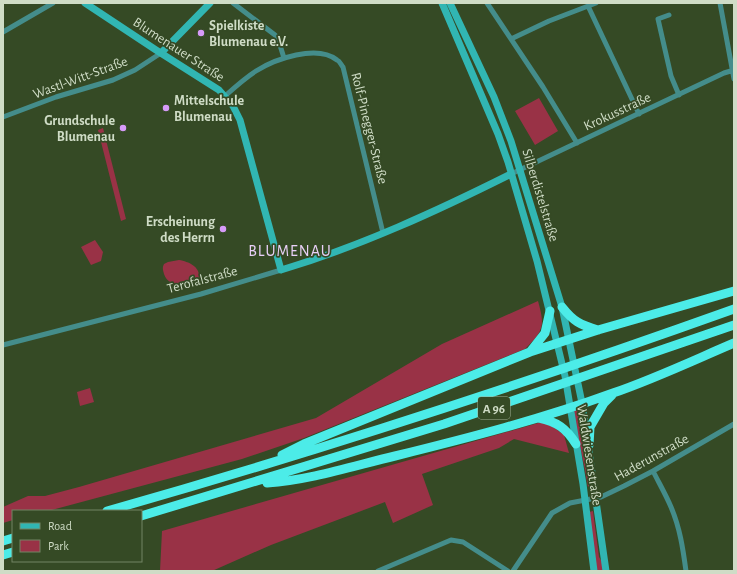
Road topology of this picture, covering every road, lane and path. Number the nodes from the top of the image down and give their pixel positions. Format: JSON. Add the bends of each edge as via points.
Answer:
{"nodes":[{"id":1,"x":53,"y":3,"type":"edge"},
{"id":2,"x":85,"y":3,"type":"edge"},
{"id":3,"x":210,"y":3,"type":"edge"},
{"id":4,"x":233,"y":3,"type":"edge"},
{"id":5,"x":442,"y":3,"type":"edge"},
{"id":6,"x":450,"y":3,"type":"edge"},
{"id":7,"x":487,"y":3,"type":"edge"},
{"id":8,"x":596,"y":3,"type":"edge"},
{"id":9,"x":720,"y":3,"type":"edge"},
{"id":10,"x":588,"y":6,"type":"junction"},
{"id":11,"x":669,"y":15,"type":"dead end"},
{"id":12,"x":3,"y":32,"type":"edge"},
{"id":13,"x":511,"y":39,"type":"junction"},
{"id":14,"x":162,"y":53,"type":"junction"},
{"id":15,"x":284,"y":58,"type":"junction"},
{"id":16,"x":733,"y":71,"type":"edge"},
{"id":17,"x":734,"y":79,"type":"edge"},
{"id":18,"x":679,"y":95,"type":"junction"},
{"id":19,"x":225,"y":96,"type":"junction"},
{"id":20,"x":639,"y":114,"type":"junction"},
{"id":21,"x":3,"y":117,"type":"edge"},
{"id":22,"x":577,"y":143,"type":"junction"},
{"id":23,"x":520,"y":169,"type":"junction"},
{"id":24,"x":511,"y":174,"type":"junction"},
{"id":25,"x":383,"y":233,"type":"junction"},
{"id":26,"x":281,"y":270,"type":"junction"},
{"id":27,"x":734,"y":291,"type":"edge"},
{"id":28,"x":562,"y":307,"type":"junction"},
{"id":29,"x":734,"y":310,"type":"edge"},
{"id":30,"x":550,"y":311,"type":"junction"},
{"id":31,"x":734,"y":325,"type":"edge"},
{"id":32,"x":598,"y":330,"type":"junction"},
{"id":33,"x":569,"y":339,"type":"junction"},
{"id":34,"x":557,"y":343,"type":"junction"},
{"id":35,"x":734,"y":343,"type":"edge"},
{"id":36,"x":3,"y":345,"type":"edge"},
{"id":37,"x":530,"y":352,"type":"junction"},
{"id":38,"x":614,"y":393,"type":"junction"},
{"id":39,"x":582,"y":403,"type":"junction"},
{"id":40,"x":570,"y":408,"type":"junction"},
{"id":41,"x":537,"y":418,"type":"junction"},
{"id":42,"x":734,"y":424,"type":"edge"},
{"id":43,"x":576,"y":444,"type":"junction"},
{"id":44,"x":589,"y":445,"type":"junction"},
{"id":45,"x":265,"y":464,"type":"junction"},
{"id":46,"x":653,"y":471,"type":"junction"},
{"id":47,"x":252,"y":484,"type":"junction"},
{"id":48,"x":596,"y":498,"type":"junction"},
{"id":49,"x":585,"y":500,"type":"junction"},
{"id":50,"x":110,"y":510,"type":"edge"},
{"id":51,"x":142,"y":516,"type":"edge"},
{"id":52,"x":378,"y":571,"type":"edge"},
{"id":53,"x":508,"y":571,"type":"edge"},
{"id":54,"x":513,"y":571,"type":"edge"},
{"id":55,"x":594,"y":571,"type":"edge"},
{"id":56,"x":606,"y":571,"type":"edge"},
{"id":57,"x":686,"y":571,"type":"edge"}],
"edges":[{"from":1,"to":12,"type":"street"},
{"from":2,"to":14,"type":"street","name":"Blumenauer Straße"},
{"from":3,"to":14,"type":"street"},
{"from":4,"to":15,"type":"street","via":[[275,35]]},
{"from":5,"to":24,"type":"street","name":"Silberdistelstraße","via":[[495,127]]},
{"from":6,"to":23,"type":"street","name":"Silberdistelstraße","via":[[494,97]]},
{"from":7,"to":13,"type":"street"},
{"from":8,"to":10,"type":"street"},
{"from":9,"to":16,"type":"street"},
{"from":10,"to":13,"type":"street"},
{"from":10,"to":20,"type":"street"},
{"from":11,"to":18,"type":"street","via":[[658,19],[671,76]]},
{"from":13,"to":22,"type":"street"},
{"from":14,"to":19,"type":"street","name":"Blumenauer Straße"},
{"from":14,"to":21,"type":"street","name":"Wastl-Witt-Straße","via":[[113,80]]},
{"from":15,"to":19,"type":"street","name":"Rolf-Pinegger-Straße","via":[[255,71]]},
{"from":15,"to":25,"type":"street","name":"Rolf-Pinegger-Straße","via":[[316,52],[338,60],[343,67]]},
{"from":16,"to":17,"type":"street"},
{"from":16,"to":18,"type":"street","name":"Krokusstraße"},
{"from":18,"to":20,"type":"street","name":"Krokusstraße"},
{"from":19,"to":26,"type":"street","name":"Blumenauer Straße","via":[[240,120]]},
{"from":20,"to":22,"type":"street","name":"Krokusstraße"},
{"from":22,"to":23,"type":"street","name":"Krokusstraße"},
{"from":23,"to":24,"type":"street","name":"Krokusstraße"},
{"from":23,"to":28,"type":"street","name":"Silberdistelstraße"},
{"from":24,"to":25,"type":"street","name":"Terofalstraße"},
{"from":24,"to":30,"type":"street","name":"Silberdistelstraße"},
{"from":25,"to":26,"type":"street","name":"Terofalstraße"},
{"from":26,"to":36,"type":"street","name":"Terofalstraße","via":[[201,294]]},
{"from":27,"to":32,"type":"highway"},
{"from":28,"to":32,"type":"highway","via":[[576,322]]},
{"from":28,"to":33,"type":"street","name":"Silberdistelstraße"},
{"from":29,"to":45,"type":"highway","number":"A 96","via":[[439,411]]},
{"from":30,"to":34,"type":"street","name":"Silberdistelstraße"},
{"from":30,"to":37,"type":"highway","via":[[545,333]]},
{"from":31,"to":47,"type":"highway","number":"A 96","via":[[444,424]]},
{"from":32,"to":33,"type":"highway"},
{"from":33,"to":34,"type":"highway"},
{"from":33,"to":39,"type":"street","name":"Silberdistelstraße"},
{"from":34,"to":37,"type":"highway"},
{"from":34,"to":40,"type":"street","name":"Waldwiesenstraße"},
{"from":35,"to":38,"type":"highway"},
{"from":37,"to":45,"type":"highway","via":[[304,444]]},
{"from":38,"to":39,"type":"highway"},
{"from":38,"to":44,"type":"highway","via":[[604,403],[590,426]]},
{"from":39,"to":40,"type":"highway"},
{"from":39,"to":44,"type":"street","name":"Waldwiesenstraße"},
{"from":40,"to":41,"type":"highway"},
{"from":40,"to":43,"type":"street","name":"Waldwiesenstraße"},
{"from":41,"to":43,"type":"highway","via":[[551,421],[565,429]]},
{"from":41,"to":47,"type":"highway","via":[[317,475],[283,482]]},
{"from":42,"to":46,"type":"street","name":"Haderunstraße"},
{"from":43,"to":49,"type":"street","name":"Waldwiesenstraße"},
{"from":44,"to":48,"type":"street","name":"Waldwiesenstraße"},
{"from":45,"to":50,"type":"highway","number":"A 96"},
{"from":46,"to":48,"type":"street","name":"Haderunstraße"},
{"from":46,"to":57,"type":"street","via":[[670,503],[678,526]]},
{"from":47,"to":51,"type":"highway","number":"A 96"},
{"from":48,"to":49,"type":"street","name":"Haderunstraße"},
{"from":48,"to":56,"type":"street","name":"Waldwiesenstraße"},
{"from":49,"to":54,"type":"street","name":"Haderunstraße","via":[[570,503],[552,513]]},
{"from":49,"to":55,"type":"street","name":"Waldwiesenstraße"},
{"from":52,"to":53,"type":"street","via":[[451,540],[463,542]]}]}
